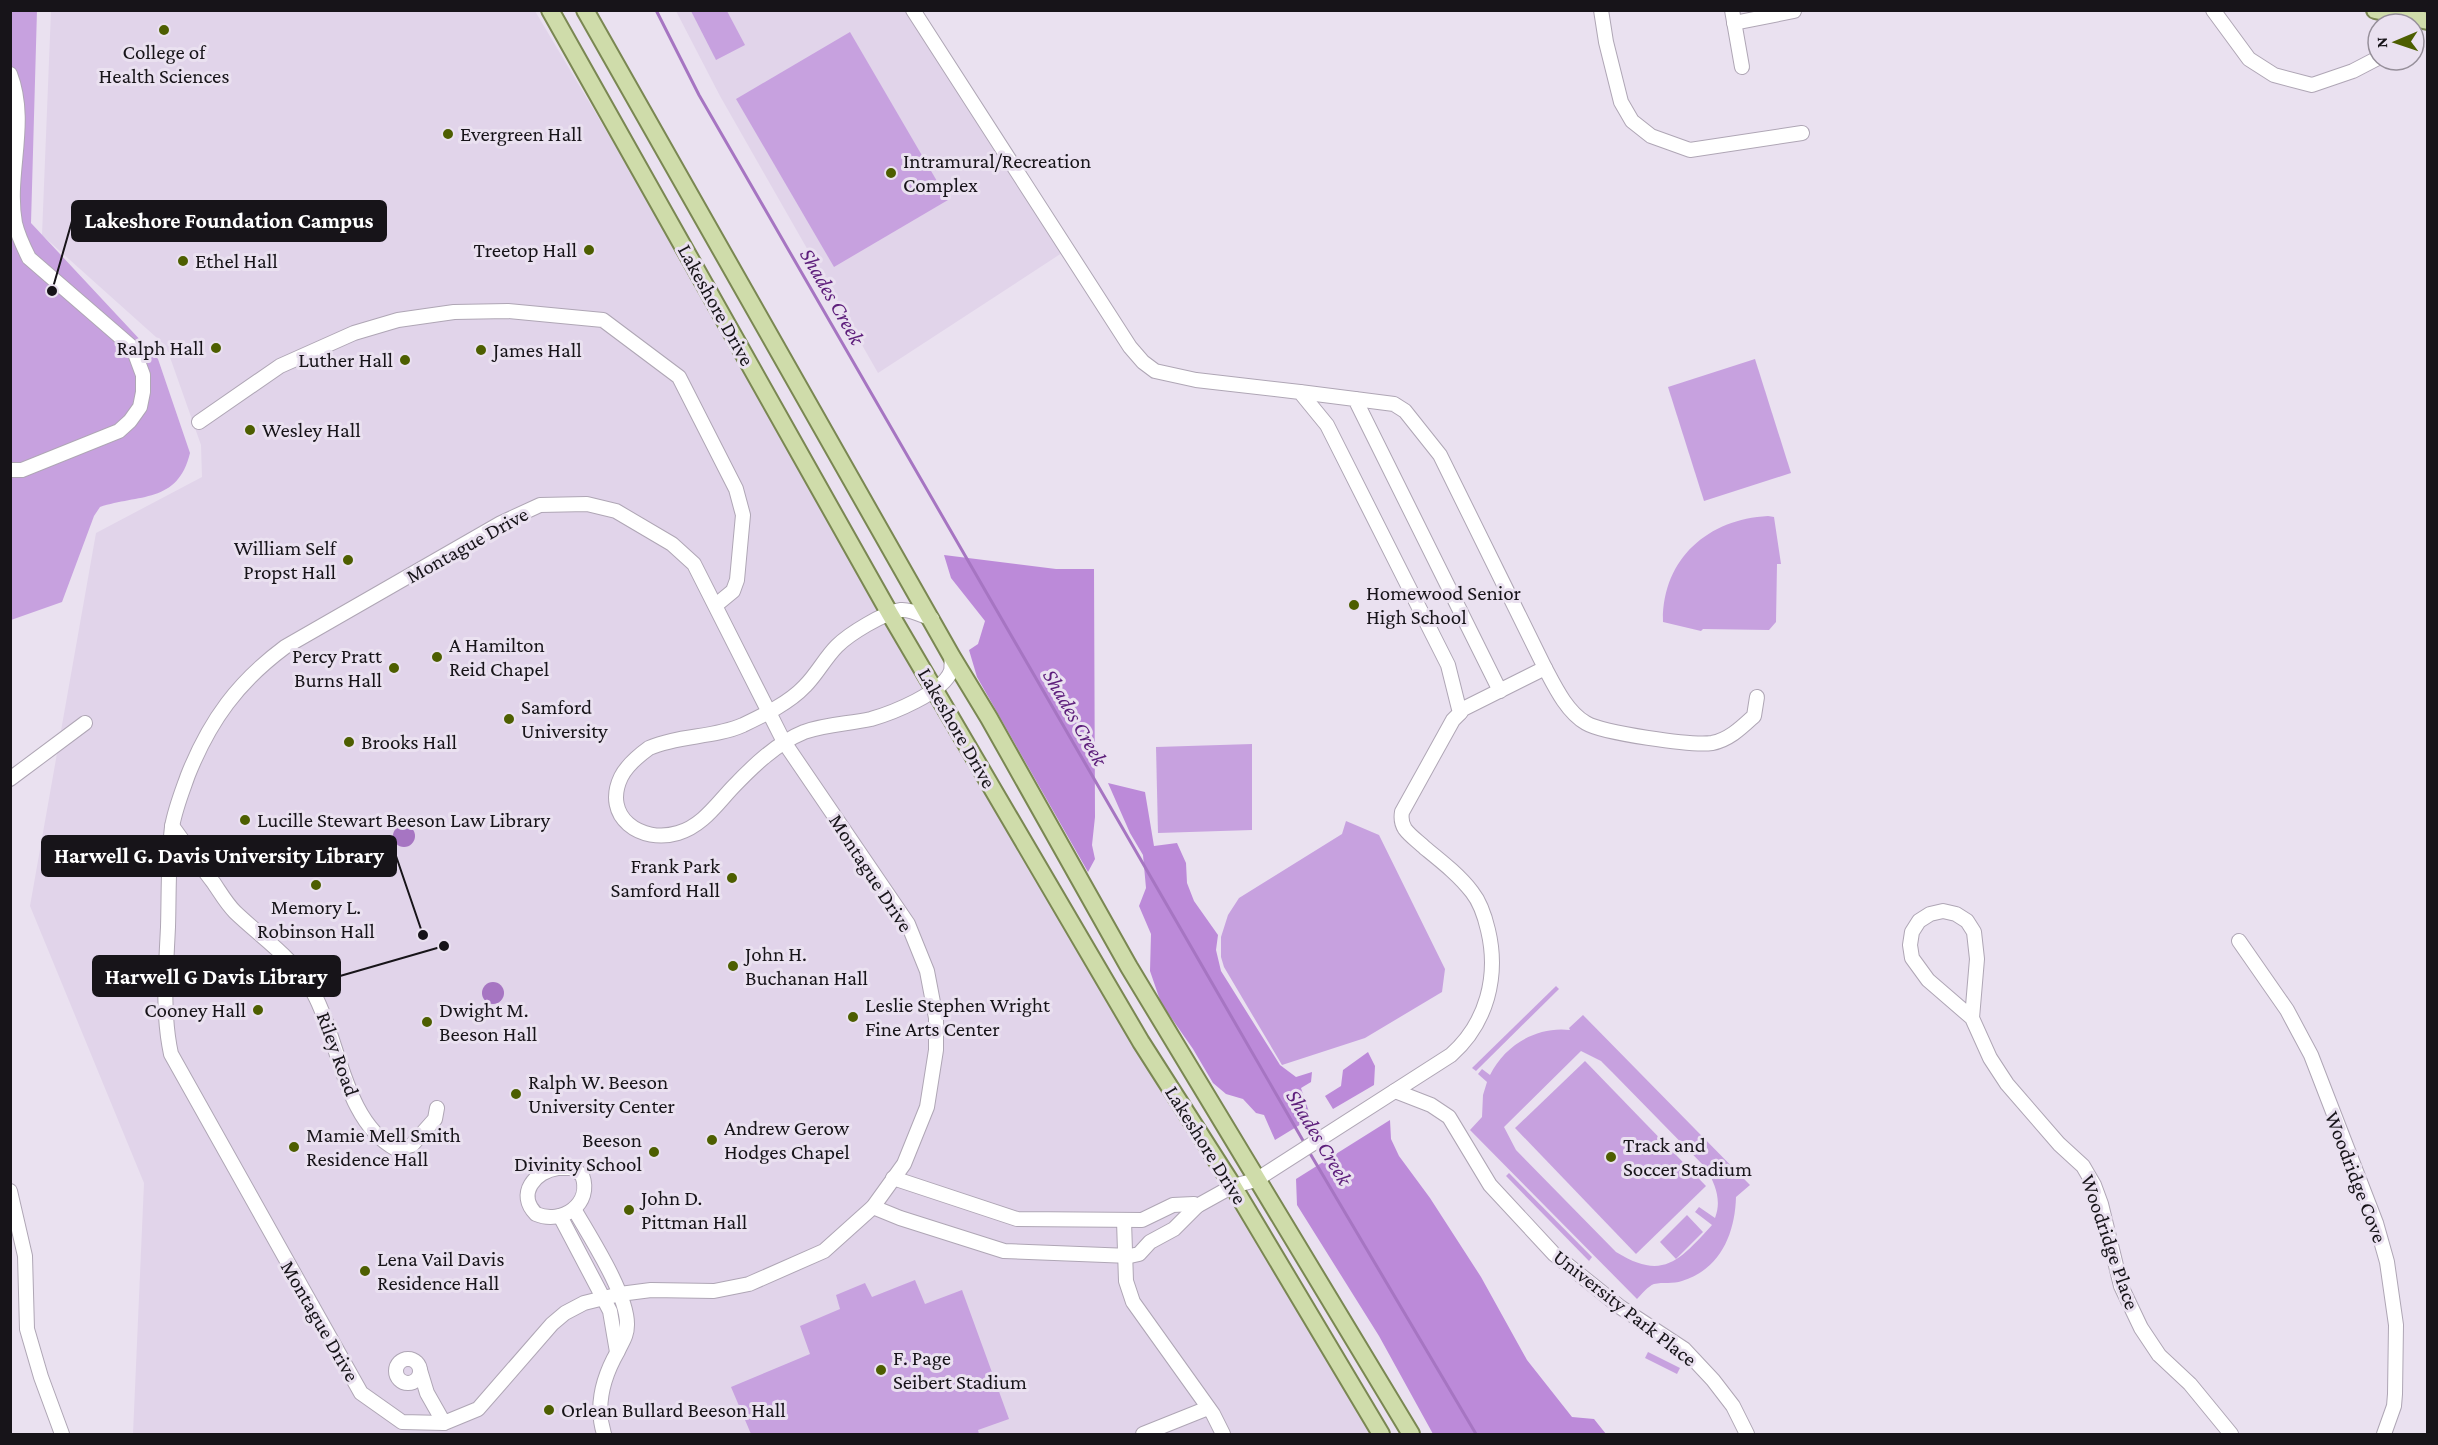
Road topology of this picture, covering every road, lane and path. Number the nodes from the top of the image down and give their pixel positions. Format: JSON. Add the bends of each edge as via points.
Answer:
{"nodes":[{"id":1,"x":550,"y":10,"type":"edge"},
{"id":2,"x":585,"y":10,"type":"edge"},
{"id":3,"x":913,"y":10,"type":"edge"},
{"id":4,"x":1601,"y":10,"type":"edge"},
{"id":5,"x":2212,"y":10,"type":"edge"},
{"id":6,"x":1794,"y":11,"type":"edge"},
{"id":7,"x":1733,"y":17,"type":"edge"},
{"id":8,"x":2366,"y":64,"type":"edge"},
{"id":9,"x":1742,"y":67,"type":"dead end"},
{"id":10,"x":10,"y":74,"type":"edge"},
{"id":11,"x":1802,"y":133,"type":"dead end"},
{"id":12,"x":1300,"y":392,"type":"junction"},
{"id":13,"x":1354,"y":399,"type":"junction"},
{"id":14,"x":199,"y":422,"type":"dead end"},
{"id":15,"x":10,"y":470,"type":"edge"},
{"id":16,"x":716,"y":605,"type":"junction"},
{"id":17,"x":890,"y":615,"type":"junction"},
{"id":18,"x":932,"y":620,"type":"junction"},
{"id":19,"x":951,"y":657,"type":"junction"},
{"id":20,"x":1545,"y":668,"type":"junction"},
{"id":21,"x":935,"y":689,"type":"junction"},
{"id":22,"x":1500,"y":691,"type":"junction"},
{"id":23,"x":1757,"y":697,"type":"dead end"},
{"id":24,"x":768,"y":712,"type":"junction"},
{"id":25,"x":1460,"y":713,"type":"junction"},
{"id":26,"x":85,"y":723,"type":"dead end"},
{"id":27,"x":784,"y":742,"type":"junction"},
{"id":28,"x":10,"y":779,"type":"edge"},
{"id":29,"x":172,"y":826,"type":"junction"},
{"id":30,"x":2239,"y":941,"type":"dead end"},
{"id":31,"x":1972,"y":1018,"type":"junction"},
{"id":32,"x":1390,"y":1094,"type":"junction"},
{"id":33,"x":438,"y":1108,"type":"dead end"},
{"id":34,"x":893,"y":1178,"type":"junction"},
{"id":35,"x":1256,"y":1179,"type":"junction"},
{"id":36,"x":1233,"y":1186,"type":"junction"},
{"id":37,"x":10,"y":1191,"type":"edge"},
{"id":38,"x":1197,"y":1206,"type":"junction"},
{"id":39,"x":873,"y":1207,"type":"junction"},
{"id":40,"x":574,"y":1209,"type":"junction"},
{"id":41,"x":560,"y":1216,"type":"junction"},
{"id":42,"x":1142,"y":1220,"type":"junction"},
{"id":43,"x":1124,"y":1221,"type":"junction"},
{"id":44,"x":1150,"y":1242,"type":"junction"},
{"id":45,"x":1125,"y":1256,"type":"junction"},
{"id":46,"x":620,"y":1294,"type":"junction"},
{"id":47,"x":604,"y":1298,"type":"junction"},
{"id":48,"x":617,"y":1352,"type":"junction"},
{"id":49,"x":420,"y":1370,"type":"junction"},
{"id":50,"x":407,"y":1383,"type":"junction"},
{"id":51,"x":427,"y":1393,"type":"junction"},
{"id":52,"x":1208,"y":1408,"type":"junction"},
{"id":53,"x":444,"y":1424,"type":"junction"},
{"id":54,"x":401,"y":1428,"type":"edge"},
{"id":55,"x":62,"y":1434,"type":"edge"},
{"id":56,"x":604,"y":1434,"type":"edge"},
{"id":57,"x":1143,"y":1434,"type":"edge"},
{"id":58,"x":1223,"y":1434,"type":"edge"},
{"id":59,"x":1381,"y":1434,"type":"edge"},
{"id":60,"x":1411,"y":1434,"type":"edge"},
{"id":61,"x":1747,"y":1434,"type":"edge"},
{"id":62,"x":2231,"y":1434,"type":"edge"},
{"id":63,"x":2384,"y":1434,"type":"edge"}],
"edges":[{"from":1,"to":17,"type":"main road","name":"Lakeshore Drive"},
{"from":2,"to":18,"type":"main road","name":"Lakeshore Drive"},
{"from":3,"to":12,"type":"street","via":[[1143,363],[1155,371],[1196,380]]},
{"from":4,"to":11,"type":"street","via":[[1621,102],[1632,121],[1651,136],[1690,150]]},
{"from":5,"to":8,"type":"street","via":[[2249,59],[2274,75],[2312,85]]},
{"from":6,"to":7,"type":"street"},
{"from":7,"to":9,"type":"street"},
{"from":10,"to":15,"type":"street","via":[[19,111],[15,221],[20,240],[29,258],[133,348],[143,375],[143,392],[140,407],[119,431],[22,470]]},
{"from":12,"to":13,"type":"street"},
{"from":12,"to":25,"type":"street","via":[[1328,425],[1448,665]]},
{"from":13,"to":20,"type":"street","via":[[1394,404],[1405,411],[1440,455]]},
{"from":13,"to":22,"type":"street"},
{"from":14,"to":16,"type":"street","via":[[280,366],[365,329],[398,320],[454,312],[508,311],[603,320],[679,377],[736,489],[743,515],[736,587]]},
{"from":16,"to":24,"type":"street","name":"Montague Drive"},
{"from":16,"to":29,"type":"street","name":"Montague Drive","via":[[694,564],[672,544],[616,511],[587,504],[540,505],[501,523],[285,647],[258,668],[232,694],[207,733]]},
{"from":17,"to":18,"type":"street","via":[[900,610]]},
{"from":17,"to":21,"type":"main road","name":"Lakeshore Drive"},
{"from":17,"to":24,"type":"street","via":[[837,646],[807,685]]},
{"from":18,"to":19,"type":"main road","name":"Lakeshore Drive"},
{"from":19,"to":21,"type":"street","via":[[951,670]]},
{"from":19,"to":35,"type":"main road","name":"Lakeshore Drive"},
{"from":20,"to":22,"type":"street"},
{"from":20,"to":23,"type":"street","via":[[1564,700],[1587,724],[1656,738],[1697,743],[1724,739],[1754,716]]},
{"from":21,"to":27,"type":"street","via":[[885,714],[822,726]]},
{"from":21,"to":36,"type":"main road","name":"Lakeshore Drive","via":[[1141,1042]]},
{"from":22,"to":25,"type":"street"},
{"from":24,"to":27,"type":"street","name":"Montague Drive"},
{"from":24,"to":27,"type":"street","via":[[741,726],[649,748],[621,777],[617,798],[620,811],[627,823],[647,836],[686,831],[701,822]]},
{"from":25,"to":32,"type":"street","via":[[1401,820],[1407,831],[1473,893],[1486,920],[1492,947],[1490,992],[1463,1044]]},
{"from":26,"to":28,"type":"street"},
{"from":27,"to":34,"type":"street","name":"Montague Drive","via":[[908,924],[927,971],[936,1018],[927,1107],[904,1164]]},
{"from":29,"to":33,"type":"street","name":"Riley Road","via":[[233,910],[305,979],[320,1004],[339,1064],[359,1109],[382,1142],[396,1149],[412,1144],[435,1119]]},
{"from":29,"to":54,"type":"street","name":"Montague Drive","via":[[165,993],[171,1054],[361,1393]]},
{"from":30,"to":63,"type":"street","name":"Woodridge Cove","via":[[2287,1010],[2311,1055],[2376,1223],[2387,1262],[2396,1325],[2394,1406]]},
{"from":31,"to":31,"type":"street","name":"Woodridge Place","via":[[1977,959],[1974,932],[1956,914],[1930,914],[1912,932],[1912,958],[1928,980]]},
{"from":31,"to":62,"type":"street","name":"Woodridge Place","via":[[2007,1084],[2083,1166],[2094,1185],[2121,1286],[2148,1341]]},
{"from":32,"to":35,"type":"street"},
{"from":32,"to":61,"type":"street","name":"University Park Place","via":[[1431,1105],[1449,1117],[1490,1185],[1554,1254],[1620,1307],[1684,1349],[1734,1407]]},
{"from":34,"to":39,"type":"street","name":"Montague Drive"},
{"from":34,"to":43,"type":"street","via":[[1011,1219]]},
{"from":35,"to":36,"type":"street"},
{"from":35,"to":60,"type":"main road","name":"Lakeshore Drive"},
{"from":36,"to":38,"type":"street"},
{"from":36,"to":59,"type":"main road","name":"Lakeshore Drive"},
{"from":37,"to":55,"type":"street","via":[[25,1256],[27,1329]]},
{"from":38,"to":42,"type":"street","via":[[1173,1205]]},
{"from":38,"to":44,"type":"street","via":[[1174,1229]]},
{"from":39,"to":45,"type":"street","via":[[1004,1251]]},
{"from":39,"to":46,"type":"street","name":"Montague Drive","via":[[824,1251],[750,1284],[714,1290]]},
{"from":40,"to":41,"type":"street"},
{"from":40,"to":41,"type":"street","via":[[584,1192],[582,1175],[565,1168],[539,1174],[530,1186],[529,1205],[541,1216]]},
{"from":40,"to":46,"type":"street"},
{"from":41,"to":47,"type":"street"},
{"from":42,"to":43,"type":"street"},
{"from":42,"to":44,"type":"street"},
{"from":43,"to":45,"type":"street"},
{"from":44,"to":45,"type":"street","via":[[1139,1254]]},
{"from":45,"to":52,"type":"street","via":[[1126,1281],[1133,1302]]},
{"from":46,"to":47,"type":"street","name":"Montague Drive"},
{"from":46,"to":48,"type":"street","via":[[627,1326]]},
{"from":47,"to":48,"type":"street","via":[[614,1326]]},
{"from":47,"to":53,"type":"street","name":"Montague Drive","via":[[565,1313],[478,1409]]},
{"from":48,"to":56,"type":"street","via":[[601,1396],[599,1416]]},
{"from":49,"to":50,"type":"street","via":[[418,1378]]},
{"from":49,"to":50,"type":"street","via":[[412,1360],[402,1361],[397,1368],[398,1376]]},
{"from":49,"to":51,"type":"street"},
{"from":50,"to":51,"type":"street"},
{"from":51,"to":53,"type":"street"},
{"from":52,"to":57,"type":"street"},
{"from":52,"to":58,"type":"street"},
{"from":53,"to":54,"type":"street","name":"Montague Drive"}]}
